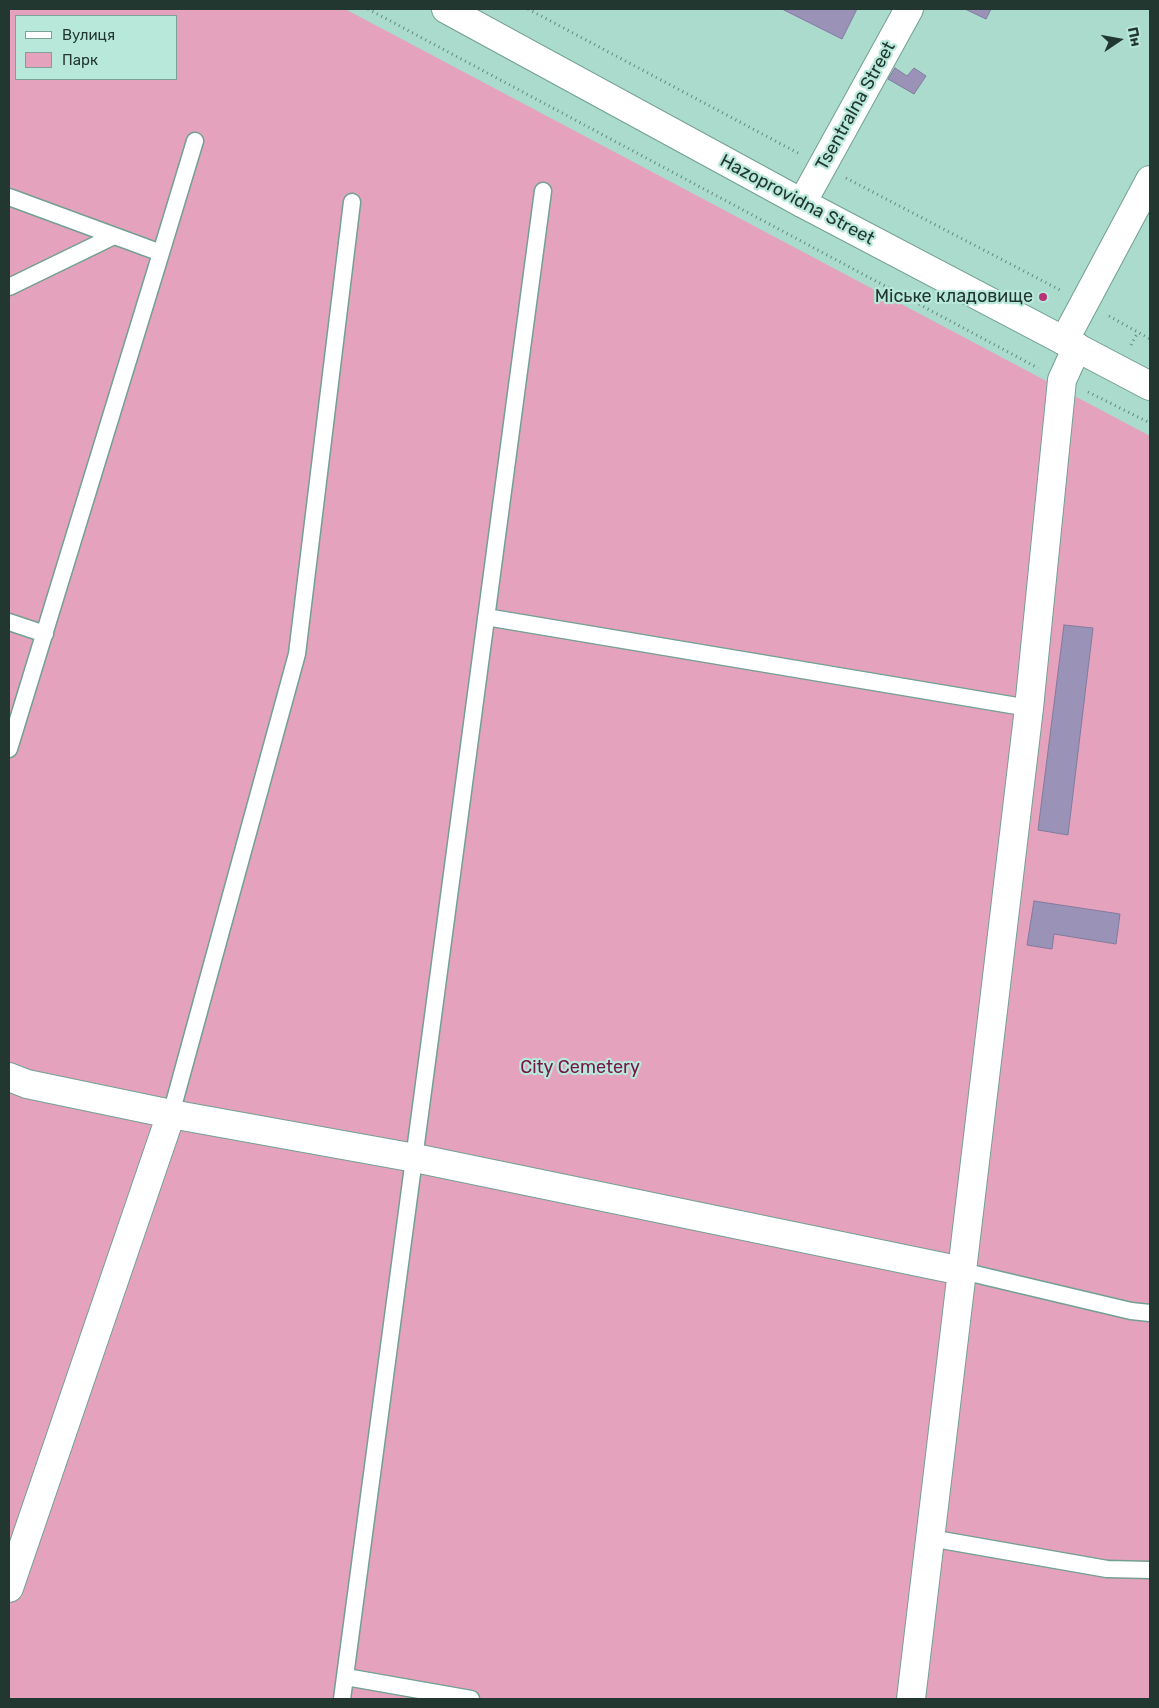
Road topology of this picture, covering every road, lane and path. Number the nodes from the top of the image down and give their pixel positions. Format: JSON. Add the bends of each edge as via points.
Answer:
{"nodes":[{"id":1,"x":368,"y":9,"type":"edge"},
{"id":2,"x":446,"y":9,"type":"edge"},
{"id":3,"x":909,"y":9,"type":"edge"},
{"id":4,"x":195,"y":141,"type":"dead end"},
{"id":5,"x":1150,"y":180,"type":"edge"},
{"id":6,"x":543,"y":191,"type":"dead end"},
{"id":7,"x":9,"y":197,"type":"edge"},
{"id":8,"x":352,"y":202,"type":"dead end"},
{"id":9,"x":802,"y":203,"type":"junction"},
{"id":10,"x":114,"y":236,"type":"junction"},
{"id":11,"x":161,"y":253,"type":"junction"},
{"id":12,"x":9,"y":287,"type":"edge"},
{"id":13,"x":1070,"y":344,"type":"junction"},
{"id":14,"x":1062,"y":380,"type":"junction"},
{"id":15,"x":1150,"y":386,"type":"edge"},
{"id":16,"x":1150,"y":423,"type":"edge"},
{"id":17,"x":486,"y":617,"type":"junction"},
{"id":18,"x":9,"y":622,"type":"edge"},
{"id":19,"x":45,"y":634,"type":"junction"},
{"id":20,"x":1029,"y":708,"type":"junction"},
{"id":21,"x":9,"y":749,"type":"edge"},
{"id":22,"x":9,"y":1077,"type":"edge"},
{"id":23,"x":171,"y":1114,"type":"junction"},
{"id":24,"x":415,"y":1158,"type":"junction"},
{"id":25,"x":962,"y":1271,"type":"junction"},
{"id":26,"x":1150,"y":1313,"type":"edge"},
{"id":27,"x":930,"y":1538,"type":"junction"},
{"id":28,"x":1150,"y":1570,"type":"edge"},
{"id":29,"x":11,"y":1573,"type":"edge"},
{"id":30,"x":346,"y":1677,"type":"junction"},
{"id":31,"x":342,"y":1699,"type":"edge"},
{"id":32,"x":471,"y":1699,"type":"edge"},
{"id":33,"x":911,"y":1699,"type":"edge"}],
"edges":[{"from":1,"to":14,"type":"path"},
{"from":2,"to":9,"type":"street","name":"Hazoprovidna Street"},
{"from":3,"to":9,"type":"street","name":"Tsentralna Street"},
{"from":4,"to":11,"type":"lane"},
{"from":5,"to":13,"type":"street"},
{"from":6,"to":17,"type":"lane"},
{"from":7,"to":10,"type":"lane"},
{"from":8,"to":23,"type":"lane","via":[[297,654]]},
{"from":9,"to":13,"type":"street","name":"Hazoprovidna Street"},
{"from":10,"to":11,"type":"lane"},
{"from":10,"to":12,"type":"lane"},
{"from":11,"to":19,"type":"lane"},
{"from":13,"to":14,"type":"street"},
{"from":13,"to":15,"type":"street","name":"Hazoprovidna Street"},
{"from":14,"to":16,"type":"path"},
{"from":14,"to":20,"type":"street"},
{"from":17,"to":20,"type":"lane"},
{"from":17,"to":24,"type":"lane"},
{"from":18,"to":19,"type":"lane"},
{"from":19,"to":21,"type":"lane"},
{"from":20,"to":25,"type":"street"},
{"from":22,"to":23,"type":"street","via":[[27,1084]]},
{"from":23,"to":24,"type":"street"},
{"from":23,"to":29,"type":"street"},
{"from":24,"to":25,"type":"street"},
{"from":24,"to":30,"type":"lane"},
{"from":25,"to":26,"type":"lane"},
{"from":25,"to":27,"type":"street"},
{"from":27,"to":28,"type":"lane","via":[[1107,1569]]},
{"from":27,"to":33,"type":"street"},
{"from":30,"to":31,"type":"lane"},
{"from":30,"to":32,"type":"lane"}]}
